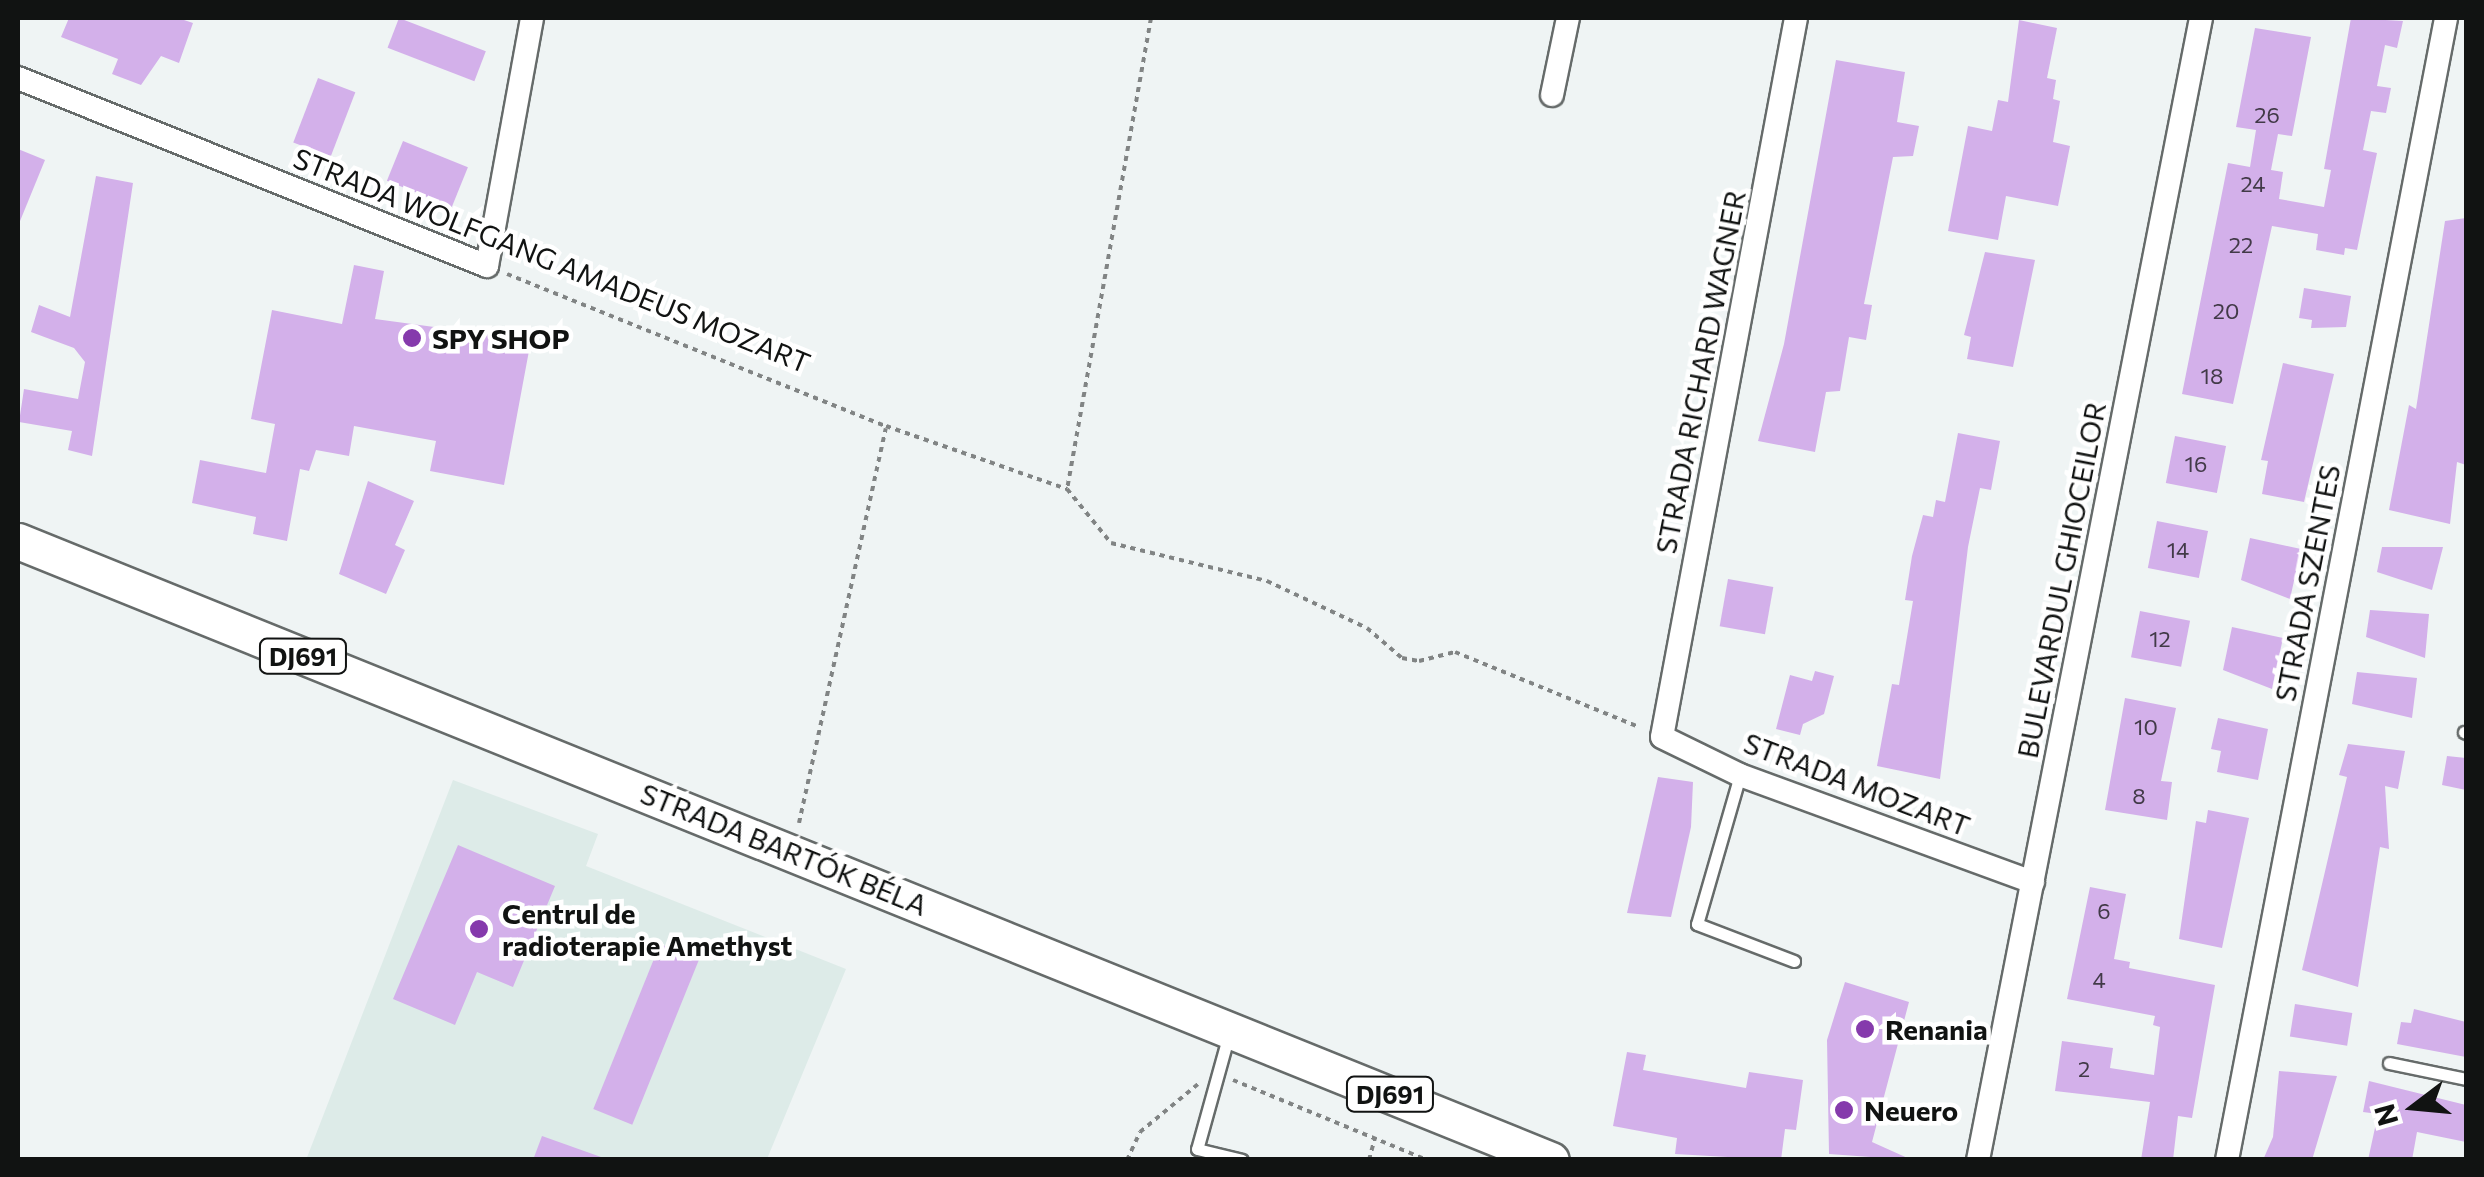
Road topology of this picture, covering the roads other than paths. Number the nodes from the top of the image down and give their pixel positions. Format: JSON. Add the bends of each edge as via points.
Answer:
{"nodes":[{"id":1,"x":532,"y":18,"type":"edge"},
{"id":2,"x":1568,"y":18,"type":"edge"},
{"id":3,"x":1796,"y":18,"type":"edge"},
{"id":4,"x":2201,"y":18,"type":"edge"},
{"id":5,"x":2446,"y":18,"type":"edge"},
{"id":6,"x":18,"y":78,"type":"edge"},
{"id":7,"x":1552,"y":95,"type":"dead end"},
{"id":8,"x":18,"y":541,"type":"edge"},
{"id":9,"x":1662,"y":737,"type":"joint"},
{"id":10,"x":1740,"y":774,"type":"junction"},
{"id":11,"x":2033,"y":882,"type":"junction"},
{"id":12,"x":1794,"y":961,"type":"dead end"},
{"id":13,"x":1230,"y":1030,"type":"junction"},
{"id":14,"x":2389,"y":1063,"type":"dead end"},
{"id":15,"x":2466,"y":1078,"type":"edge"},
{"id":16,"x":1977,"y":1157,"type":"edge"},
{"id":17,"x":1242,"y":1160,"type":"edge"},
{"id":18,"x":1551,"y":1160,"type":"edge"},
{"id":19,"x":2228,"y":1160,"type":"edge"}],
"edges":[{"from":1,"to":6,"type":"street","name":"STRADA WOLFGANG AMADEUS MOZART","via":[[487,266]]},
{"from":2,"to":7,"type":"street"},
{"from":3,"to":9,"type":"street","name":"STRADA RICHARD WAGNER"},
{"from":4,"to":11,"type":"street","name":"BULEVARDUL GHIOCEILOR"},
{"from":5,"to":19,"type":"street","name":"STRADA SZENTES"},
{"from":8,"to":13,"type":"main road","name":"STRADA BARTÓK BÉLA","number":"DJ691"},
{"from":9,"to":10,"type":"street","name":"STRADA MOZART"},
{"from":10,"to":11,"type":"street","name":"STRADA MOZART"},
{"from":10,"to":12,"type":"lane","via":[[1696,924]]},
{"from":11,"to":16,"type":"street","name":"BULEVARDUL GHIOCEILOR"},
{"from":13,"to":17,"type":"lane","via":[[1196,1149]]},
{"from":13,"to":18,"type":"main road","name":"STRADA BARTÓK BÉLA","number":"DJ691"},
{"from":14,"to":15,"type":"lane"}]}
